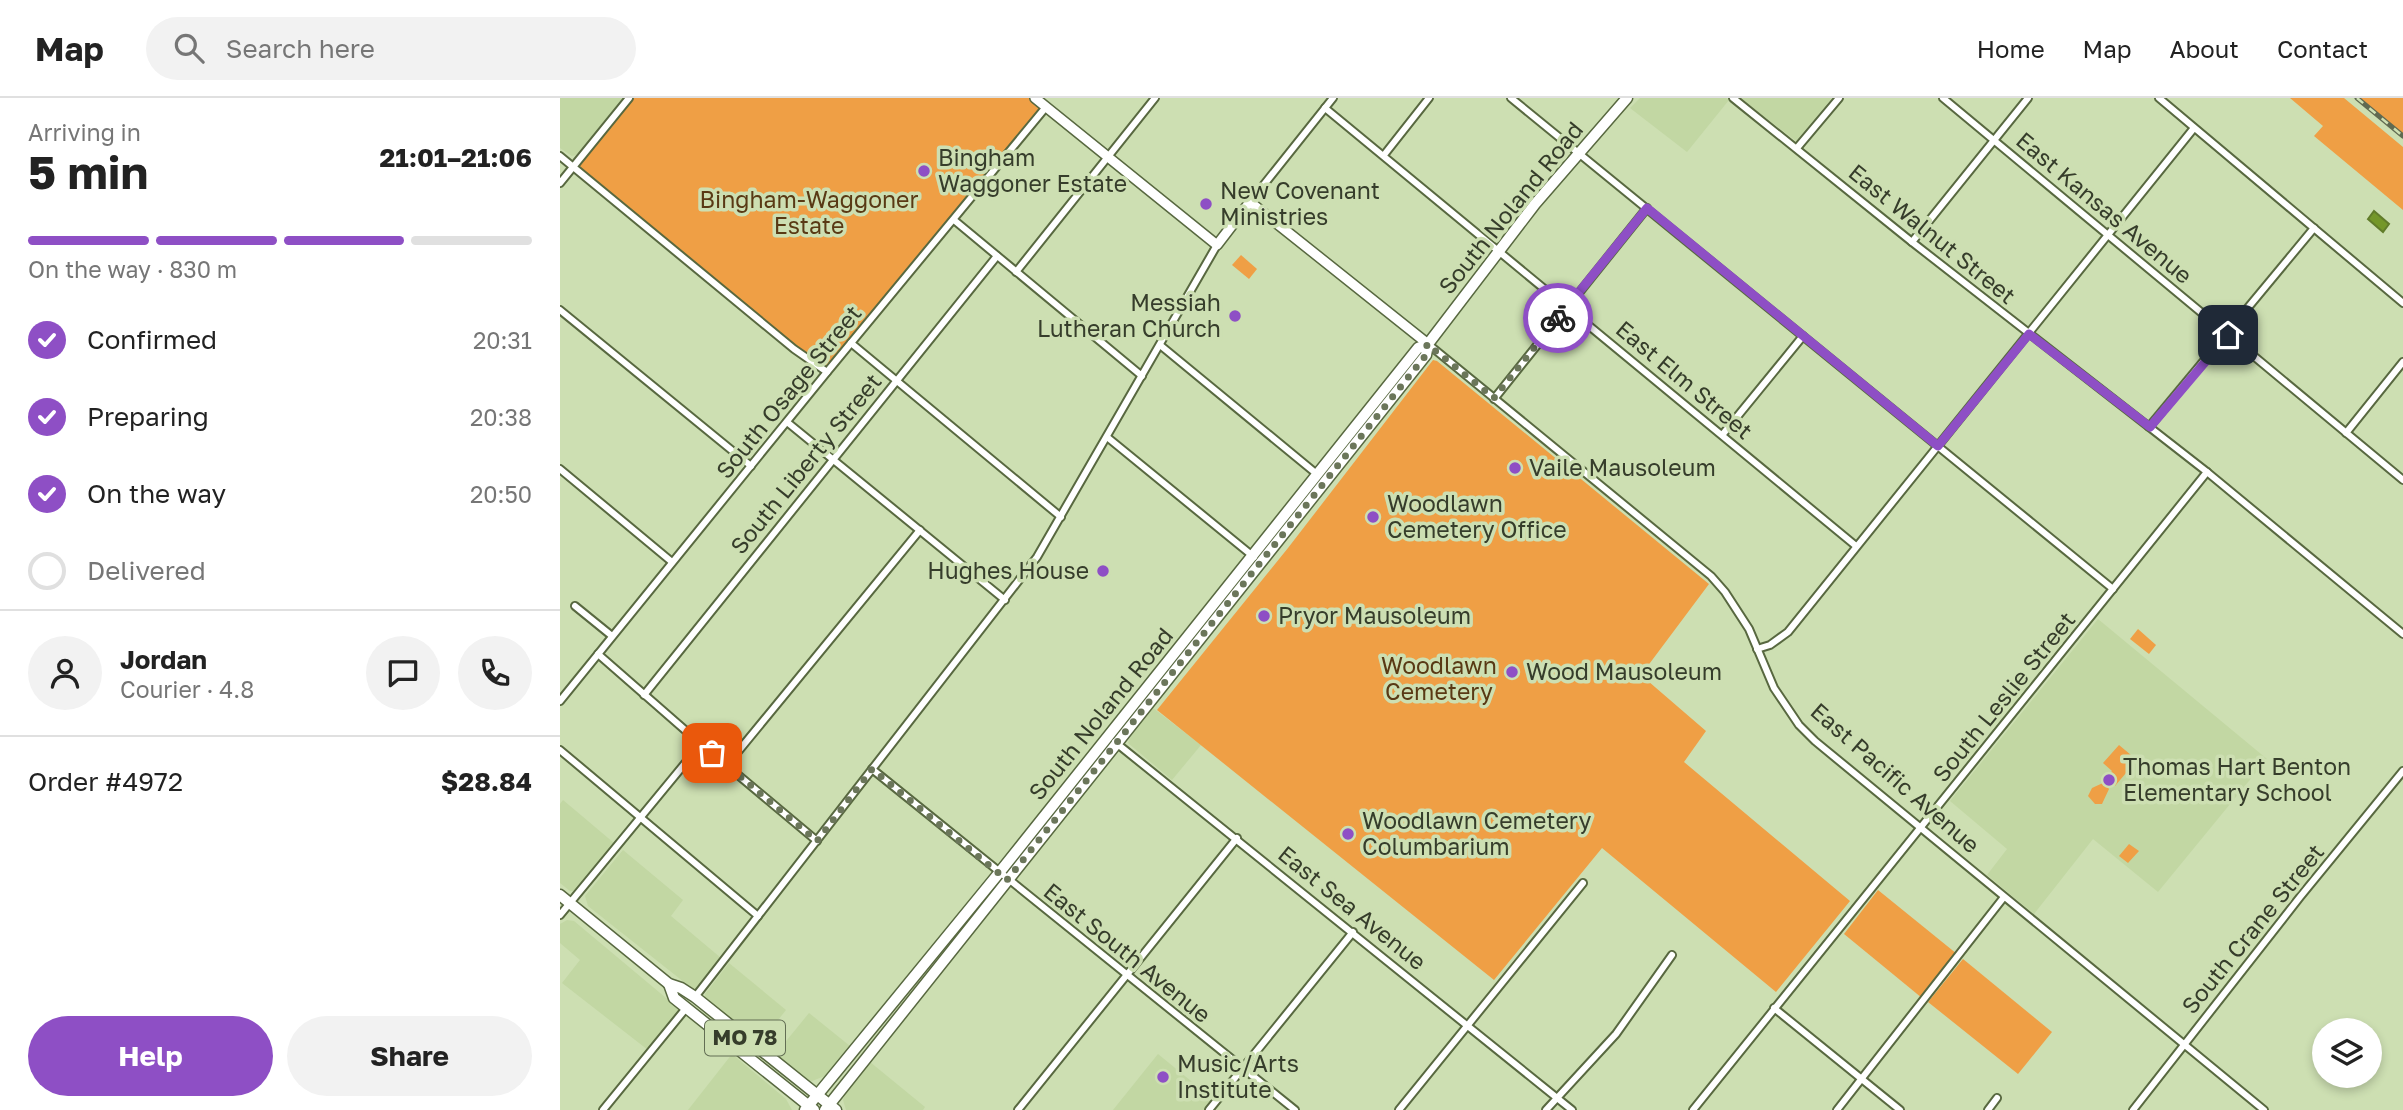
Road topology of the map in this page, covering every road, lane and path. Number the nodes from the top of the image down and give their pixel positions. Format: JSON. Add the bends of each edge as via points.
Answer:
{"nodes":[{"id":1,"x":629,"y":98,"type":"edge"},
{"id":2,"x":1035,"y":98,"type":"edge"},
{"id":3,"x":1154,"y":98,"type":"edge"},
{"id":4,"x":1333,"y":98,"type":"edge"},
{"id":5,"x":1429,"y":98,"type":"edge"},
{"id":6,"x":1511,"y":98,"type":"edge"},
{"id":7,"x":1627,"y":98,"type":"edge"},
{"id":8,"x":1733,"y":98,"type":"edge"},
{"id":9,"x":1839,"y":98,"type":"edge"},
{"id":10,"x":1943,"y":98,"type":"edge"},
{"id":11,"x":2028,"y":98,"type":"edge"},
{"id":12,"x":2159,"y":98,"type":"edge"},
{"id":13,"x":1046,"y":107,"type":"junction"},
{"id":14,"x":1325,"y":108,"type":"junction"},
{"id":15,"x":2194,"y":128,"type":"junction"},
{"id":16,"x":1994,"y":139,"type":"junction"},
{"id":17,"x":1797,"y":148,"type":"junction"},
{"id":18,"x":1577,"y":153,"type":"junction"},
{"id":19,"x":1384,"y":155,"type":"junction"},
{"id":20,"x":560,"y":156,"type":"edge"},
{"id":21,"x":1106,"y":156,"type":"junction"},
{"id":22,"x":573,"y":167,"type":"junction"},
{"id":23,"x":560,"y":183,"type":"edge"},
{"id":24,"x":1250,"y":202,"type":"junction"},
{"id":25,"x":1647,"y":208,"type":"junction"},
{"id":26,"x":954,"y":220,"type":"junction"},
{"id":27,"x":2314,"y":228,"type":"junction"},
{"id":28,"x":2109,"y":234,"type":"junction"},
{"id":29,"x":1912,"y":242,"type":"junction"},
{"id":30,"x":1217,"y":245,"type":"junction"},
{"id":31,"x":1500,"y":250,"type":"junction"},
{"id":32,"x":997,"y":256,"type":"junction"},
{"id":33,"x":1016,"y":272,"type":"junction"},
{"id":34,"x":2403,"y":303,"type":"edge"},
{"id":35,"x":1568,"y":306,"type":"junction"},
{"id":36,"x":560,"y":310,"type":"edge"},
{"id":37,"x":2029,"y":334,"type":"junction"},
{"id":38,"x":2228,"y":335,"type":"junction"},
{"id":39,"x":1802,"y":336,"type":"junction"},
{"id":40,"x":851,"y":343,"type":"junction"},
{"id":41,"x":1427,"y":344,"type":"junction"},
{"id":42,"x":1160,"y":345,"type":"junction"},
{"id":43,"x":2403,"y":362,"type":"edge"},
{"id":44,"x":827,"y":372,"type":"junction"},
{"id":45,"x":1142,"y":376,"type":"junction"},
{"id":46,"x":896,"y":380,"type":"junction"},
{"id":47,"x":1494,"y":398,"type":"junction"},
{"id":48,"x":788,"y":422,"type":"junction"},
{"id":49,"x":2150,"y":427,"type":"junction"},
{"id":50,"x":2346,"y":433,"type":"junction"},
{"id":51,"x":1723,"y":435,"type":"junction"},
{"id":52,"x":1107,"y":437,"type":"junction"},
{"id":53,"x":1938,"y":446,"type":"junction"},
{"id":54,"x":832,"y":458,"type":"junction"},
{"id":55,"x":751,"y":466,"type":"junction"},
{"id":56,"x":560,"y":469,"type":"edge"},
{"id":57,"x":2207,"y":472,"type":"junction"},
{"id":58,"x":1317,"y":474,"type":"junction"},
{"id":59,"x":2403,"y":480,"type":"edge"},
{"id":60,"x":1327,"y":482,"type":"junction"},
{"id":61,"x":1061,"y":517,"type":"junction"},
{"id":62,"x":920,"y":530,"type":"junction"},
{"id":63,"x":1856,"y":546,"type":"junction"},
{"id":64,"x":1256,"y":559,"type":"junction"},
{"id":65,"x":672,"y":562,"type":"junction"},
{"id":66,"x":2113,"y":589,"type":"junction"},
{"id":67,"x":1005,"y":600,"type":"junction"},
{"id":68,"x":575,"y":606,"type":"dead end"},
{"id":69,"x":2403,"y":634,"type":"edge"},
{"id":70,"x":612,"y":636,"type":"junction"},
{"id":71,"x":1757,"y":649,"type":"junction"},
{"id":72,"x":598,"y":654,"type":"junction"},
{"id":73,"x":644,"y":695,"type":"junction"},
{"id":74,"x":560,"y":702,"type":"edge"},
{"id":75,"x":1108,"y":736,"type":"junction"},
{"id":76,"x":1116,"y":743,"type":"junction"},
{"id":77,"x":701,"y":744,"type":"junction"},
{"id":78,"x":560,"y":750,"type":"edge"},
{"id":79,"x":727,"y":765,"type":"junction"},
{"id":80,"x":872,"y":769,"type":"junction"},
{"id":81,"x":2403,"y":771,"type":"edge"},
{"id":82,"x":639,"y":816,"type":"junction"},
{"id":83,"x":1920,"y":828,"type":"junction"},
{"id":84,"x":1237,"y":838,"type":"junction"},
{"id":85,"x":817,"y":841,"type":"junction"},
{"id":86,"x":999,"y":873,"type":"junction"},
{"id":87,"x":1007,"y":880,"type":"junction"},
{"id":88,"x":1583,"y":883,"type":"dead end"},
{"id":89,"x":560,"y":895,"type":"edge"},
{"id":90,"x":2004,"y":897,"type":"junction"},
{"id":91,"x":570,"y":903,"type":"junction"},
{"id":92,"x":560,"y":915,"type":"edge"},
{"id":93,"x":758,"y":916,"type":"junction"},
{"id":94,"x":1353,"y":932,"type":"junction"},
{"id":95,"x":1672,"y":955,"type":"dead end"},
{"id":96,"x":1127,"y":975,"type":"junction"},
{"id":97,"x":669,"y":984,"type":"junction"},
{"id":98,"x":695,"y":997,"type":"junction"},
{"id":99,"x":687,"y":1007,"type":"junction"},
{"id":100,"x":1774,"y":1008,"type":"junction"},
{"id":101,"x":1467,"y":1025,"type":"junction"},
{"id":102,"x":2183,"y":1044,"type":"junction"},
{"id":103,"x":1242,"y":1068,"type":"junction"},
{"id":104,"x":1862,"y":1079,"type":"junction"},
{"id":105,"x":818,"y":1096,"type":"junction"},
{"id":106,"x":1556,"y":1097,"type":"junction"},
{"id":107,"x":1997,"y":1098,"type":"dead end"},
{"id":108,"x":809,"y":1108,"type":"edge"},
{"id":109,"x":830,"y":1108,"type":"edge"},
{"id":110,"x":603,"y":1110,"type":"edge"},
{"id":111,"x":1018,"y":1110,"type":"edge"},
{"id":112,"x":1209,"y":1110,"type":"edge"},
{"id":113,"x":1295,"y":1110,"type":"edge"},
{"id":114,"x":1399,"y":1110,"type":"edge"},
{"id":115,"x":1546,"y":1110,"type":"edge"},
{"id":116,"x":1572,"y":1110,"type":"edge"},
{"id":117,"x":1693,"y":1110,"type":"edge"},
{"id":118,"x":1838,"y":1110,"type":"edge"},
{"id":119,"x":1900,"y":1110,"type":"edge"},
{"id":120,"x":1988,"y":1110,"type":"edge"},
{"id":121,"x":2133,"y":1110,"type":"edge"},
{"id":122,"x":2264,"y":1110,"type":"edge"}],
"edges":[{"from":1,"to":22,"type":"street"},
{"from":2,"to":13,"type":"street"},
{"from":3,"to":21,"type":"street"},
{"from":4,"to":14,"type":"street"},
{"from":5,"to":19,"type":"street"},
{"from":6,"to":18,"type":"street"},
{"from":7,"to":18,"type":"main road","name":"South Noland Road"},
{"from":8,"to":17,"type":"street","name":"East Walnut Street"},
{"from":9,"to":17,"type":"street"},
{"from":10,"to":16,"type":"street","name":"East Kansas Avenue"},
{"from":11,"to":16,"type":"street"},
{"from":12,"to":15,"type":"street"},
{"from":13,"to":21,"type":"street"},
{"from":13,"to":26,"type":"street","name":"South Osage Street"},
{"from":14,"to":19,"type":"street","name":"East Elm Street"},
{"from":14,"to":24,"type":"street"},
{"from":15,"to":27,"type":"street"},
{"from":15,"to":28,"type":"street"},
{"from":16,"to":28,"type":"street","name":"East Kansas Avenue"},
{"from":16,"to":29,"type":"street"},
{"from":17,"to":29,"type":"street","name":"East Walnut Street"},
{"from":18,"to":25,"type":"street"},
{"from":18,"to":31,"type":"main road","name":"South Noland Road"},
{"from":19,"to":31,"type":"street","name":"East Elm Street"},
{"from":20,"to":22,"type":"street"},
{"from":21,"to":30,"type":"street"},
{"from":21,"to":33,"type":"street"},
{"from":22,"to":23,"type":"street"},
{"from":22,"to":44,"type":"street"},
{"from":24,"to":30,"type":"street"},
{"from":24,"to":41,"type":"street","name":"East Pacific Avenue"},
{"from":25,"to":35,"type":"street"},
{"from":25,"to":39,"type":"street"},
{"from":26,"to":32,"type":"street"},
{"from":26,"to":40,"type":"street","name":"South Osage Street"},
{"from":27,"to":34,"type":"street"},
{"from":27,"to":38,"type":"street"},
{"from":28,"to":37,"type":"street"},
{"from":28,"to":38,"type":"street","name":"East Kansas Avenue"},
{"from":29,"to":37,"type":"street","name":"East Walnut Street"},
{"from":30,"to":42,"type":"street"},
{"from":31,"to":35,"type":"street","name":"East Elm Street"},
{"from":31,"to":41,"type":"main road","name":"South Noland Road"},
{"from":32,"to":33,"type":"street"},
{"from":32,"to":46,"type":"street","name":"South Liberty Street"},
{"from":33,"to":45,"type":"street"},
{"from":35,"to":47,"type":"street"},
{"from":35,"to":51,"type":"street","name":"East Elm Street"},
{"from":36,"to":55,"type":"street"},
{"from":37,"to":49,"type":"street","name":"East Walnut Street"},
{"from":37,"to":53,"type":"street"},
{"from":38,"to":49,"type":"street"},
{"from":38,"to":50,"type":"street","name":"East Kansas Avenue"},
{"from":39,"to":51,"type":"street"},
{"from":39,"to":53,"type":"street"},
{"from":40,"to":44,"type":"street","name":"South Osage Street"},
{"from":40,"to":46,"type":"street"},
{"from":41,"to":47,"type":"street","name":"East Pacific Avenue"},
{"from":41,"to":58,"type":"main road","name":"South Noland Road","via":[[1418,348]]},
{"from":41,"to":60,"type":"main road","name":"South Noland Road","via":[[1426,355]]},
{"from":42,"to":45,"type":"street"},
{"from":42,"to":58,"type":"street"},
{"from":43,"to":50,"type":"street"},
{"from":44,"to":48,"type":"street","name":"South Osage Street"},
{"from":45,"to":52,"type":"street"},
{"from":46,"to":54,"type":"street","name":"South Liberty Street"},
{"from":46,"to":61,"type":"street"},
{"from":47,"to":71,"type":"street","name":"East Pacific Avenue","via":[[1711,576],[1749,629]]},
{"from":48,"to":54,"type":"street"},
{"from":48,"to":55,"type":"street","name":"South Osage Street"},
{"from":49,"to":57,"type":"street","name":"East Walnut Street"},
{"from":50,"to":59,"type":"street","name":"East Kansas Avenue"},
{"from":51,"to":63,"type":"street","name":"East Elm Street"},
{"from":52,"to":61,"type":"street"},
{"from":52,"to":64,"type":"street"},
{"from":53,"to":63,"type":"street"},
{"from":53,"to":66,"type":"street"},
{"from":54,"to":62,"type":"street"},
{"from":54,"to":73,"type":"street","name":"South Liberty Street"},
{"from":55,"to":65,"type":"street","name":"South Osage Street"},
{"from":56,"to":65,"type":"street"},
{"from":57,"to":66,"type":"street","name":"South Leslie Street"},
{"from":57,"to":69,"type":"street","name":"East Walnut Street"},
{"from":58,"to":60,"type":"street"},
{"from":58,"to":64,"type":"main road","name":"South Noland Road"},
{"from":60,"to":64,"type":"main road","name":"South Noland Road"},
{"from":61,"to":67,"type":"street"},
{"from":62,"to":67,"type":"street"},
{"from":62,"to":79,"type":"street"},
{"from":63,"to":71,"type":"street","via":[[1788,632]]},
{"from":64,"to":75,"type":"main road","name":"South Noland Road"},
{"from":64,"to":76,"type":"main road","name":"South Noland Road"},
{"from":65,"to":70,"type":"street","name":"South Osage Street"},
{"from":66,"to":83,"type":"street","name":"South Leslie Street"},
{"from":67,"to":80,"type":"street"},
{"from":68,"to":70,"type":"street"},
{"from":70,"to":72,"type":"street","name":"South Osage Street"},
{"from":71,"to":83,"type":"street","name":"East Pacific Avenue","via":[[1774,688],[1799,725]]},
{"from":72,"to":73,"type":"street"},
{"from":72,"to":74,"type":"street","name":"South Osage Street"},
{"from":73,"to":77,"type":"street"},
{"from":75,"to":76,"type":"street","name":"East Sea Avenue"},
{"from":75,"to":86,"type":"main road","name":"South Noland Road"},
{"from":76,"to":84,"type":"street","name":"East Sea Avenue"},
{"from":76,"to":87,"type":"main road","name":"South Noland Road"},
{"from":77,"to":79,"type":"street"},
{"from":77,"to":82,"type":"street"},
{"from":78,"to":82,"type":"street"},
{"from":79,"to":85,"type":"street"},
{"from":80,"to":85,"type":"street"},
{"from":80,"to":86,"type":"street","name":"East South Avenue"},
{"from":81,"to":102,"type":"street","name":"South Crane Street"},
{"from":82,"to":91,"type":"street"},
{"from":82,"to":93,"type":"street"},
{"from":83,"to":90,"type":"street","name":"East Pacific Avenue"},
{"from":83,"to":100,"type":"street","name":"South Leslie Street"},
{"from":84,"to":94,"type":"street","name":"East Sea Avenue"},
{"from":84,"to":96,"type":"street"},
{"from":85,"to":93,"type":"street"},
{"from":86,"to":87,"type":"street","name":"East South Avenue"},
{"from":86,"to":105,"type":"main road","name":"South Noland Road"},
{"from":87,"to":96,"type":"street","name":"East South Avenue"},
{"from":87,"to":109,"type":"main road","name":"South Noland Road"},
{"from":88,"to":101,"type":"street"},
{"from":89,"to":91,"type":"main road","number":"MO 78"},
{"from":90,"to":102,"type":"street","name":"East Pacific Avenue"},
{"from":90,"to":104,"type":"street"},
{"from":91,"to":92,"type":"street"},
{"from":91,"to":97,"type":"main road","number":"MO 78"},
{"from":93,"to":98,"type":"street"},
{"from":94,"to":101,"type":"street","name":"East Sea Avenue"},
{"from":94,"to":103,"type":"street"},
{"from":95,"to":106,"type":"street","via":[[1616,1034]]},
{"from":96,"to":103,"type":"street","name":"East South Avenue"},
{"from":96,"to":111,"type":"street"},
{"from":97,"to":98,"type":"main road","number":"MO 78"},
{"from":97,"to":99,"type":"main road","number":"MO 78","via":[[674,998]]},
{"from":98,"to":105,"type":"main road","number":"MO 78"},
{"from":99,"to":108,"type":"main road","number":"MO 78"},
{"from":99,"to":110,"type":"street"},
{"from":100,"to":104,"type":"street"},
{"from":100,"to":117,"type":"street","name":"South Leslie Street"},
{"from":101,"to":106,"type":"street","name":"East Sea Avenue"},
{"from":101,"to":114,"type":"street"},
{"from":102,"to":121,"type":"street","name":"South Crane Street"},
{"from":102,"to":122,"type":"street","name":"East Pacific Avenue"},
{"from":103,"to":112,"type":"street"},
{"from":103,"to":113,"type":"street","name":"East South Avenue"},
{"from":104,"to":118,"type":"street"},
{"from":104,"to":119,"type":"street"},
{"from":105,"to":108,"type":"main road","name":"South Noland Road"},
{"from":105,"to":109,"type":"main road","number":"MO 78"},
{"from":106,"to":115,"type":"street"},
{"from":106,"to":116,"type":"street","name":"East Sea Avenue"},
{"from":107,"to":120,"type":"street"}]}
